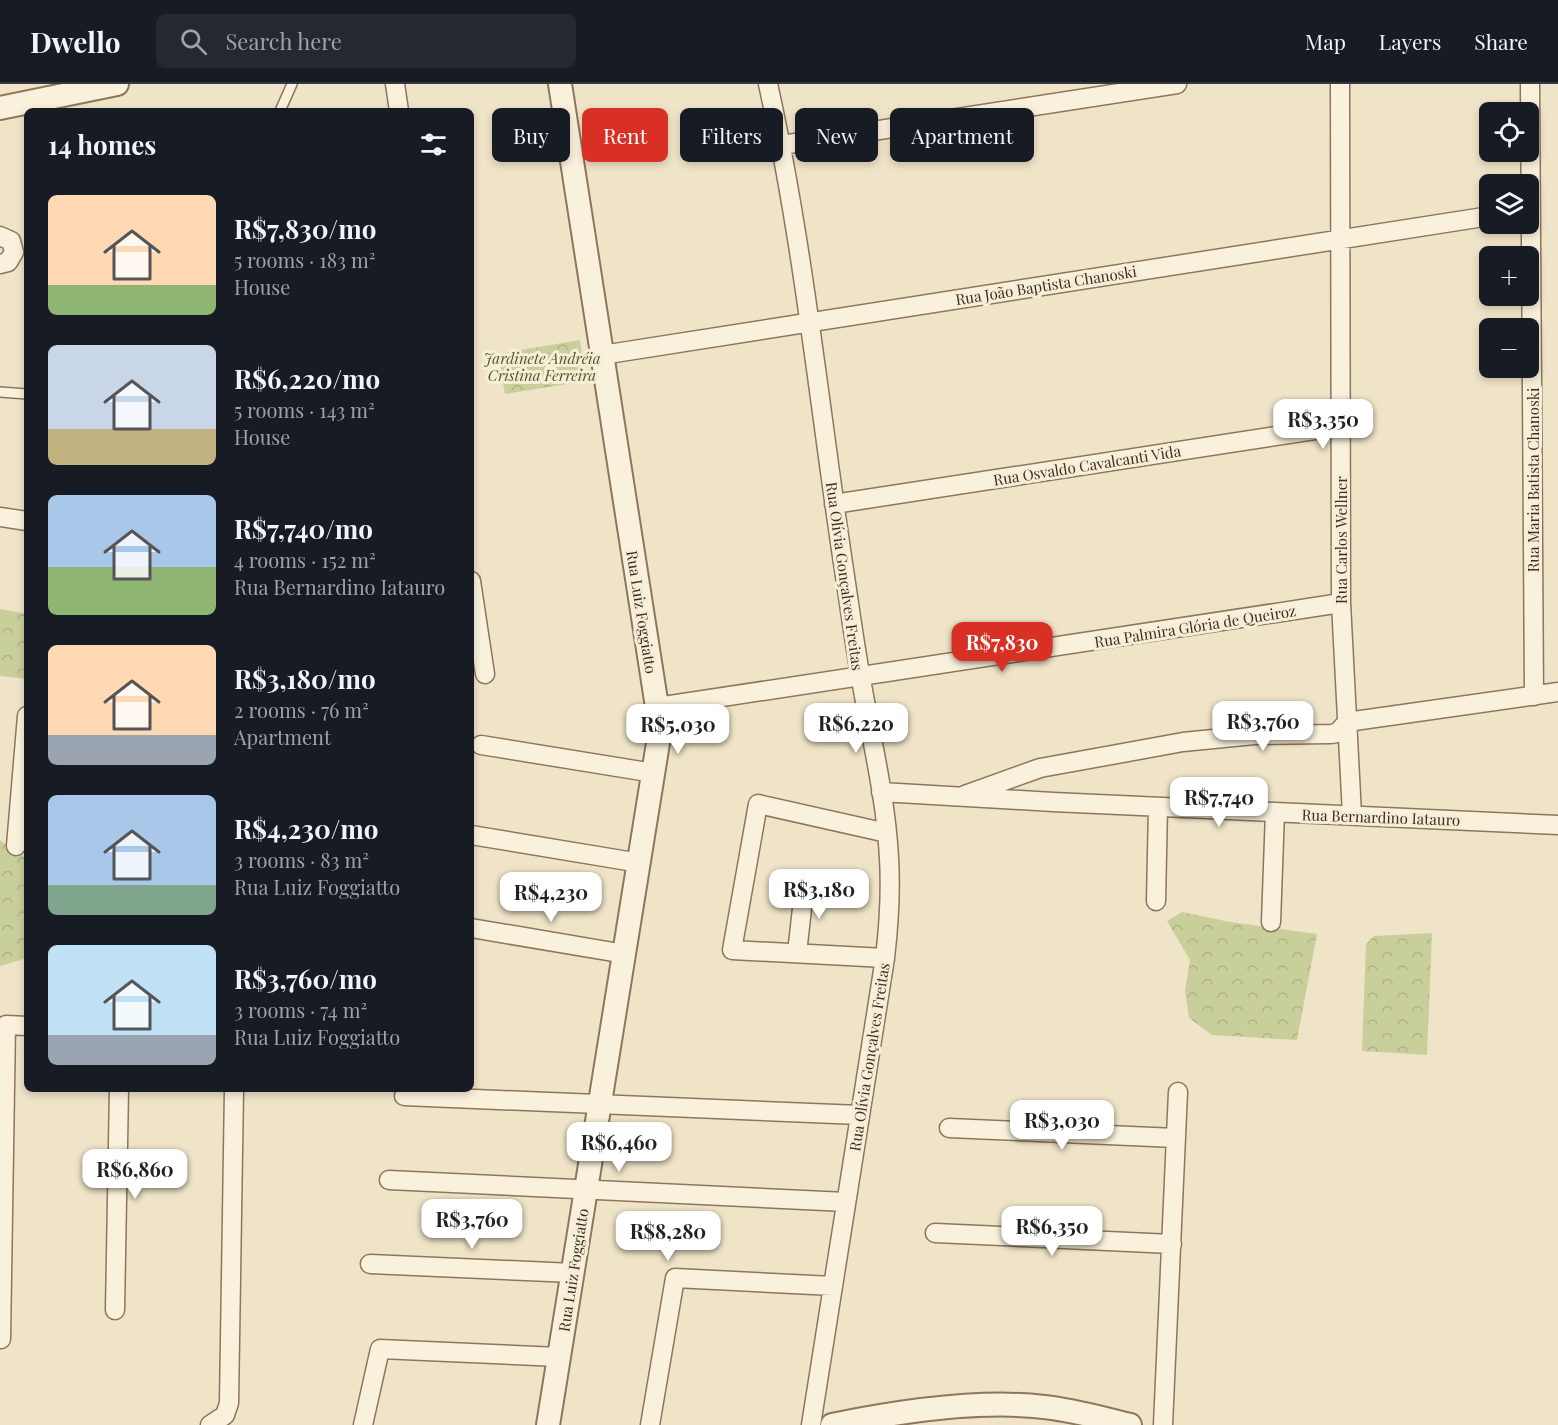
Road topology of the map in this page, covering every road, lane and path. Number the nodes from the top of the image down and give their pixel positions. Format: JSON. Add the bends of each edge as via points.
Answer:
{"nodes":[{"id":1,"x":117,"y":84,"type":"edge"},
{"id":2,"x":292,"y":84,"type":"edge"},
{"id":3,"x":395,"y":84,"type":"edge"},
{"id":4,"x":560,"y":84,"type":"edge"},
{"id":5,"x":768,"y":84,"type":"edge"},
{"id":6,"x":1177,"y":84,"type":"edge"},
{"id":7,"x":1340,"y":84,"type":"edge"},
{"id":8,"x":1530,"y":84,"type":"edge"},
{"id":9,"x":0,"y":108,"type":"edge"},
{"id":10,"x":281,"y":108,"type":"edge"},
{"id":11,"x":399,"y":108,"type":"edge"},
{"id":12,"x":773,"y":108,"type":"edge"},
{"id":13,"x":783,"y":146,"type":"edge"},
{"id":14,"x":783,"y":152,"type":"edge"},
{"id":15,"x":1530,"y":174,"type":"edge"},
{"id":16,"x":1479,"y":218,"type":"edge"},
{"id":17,"x":1530,"y":234,"type":"edge"},
{"id":18,"x":0,"y":236,"type":"edge"},
{"id":19,"x":1340,"y":239,"type":"junction"},
{"id":20,"x":13,"y":260,"type":"edge"},
{"id":21,"x":811,"y":322,"type":"junction"},
{"id":22,"x":602,"y":355,"type":"junction"},
{"id":23,"x":0,"y":393,"type":"edge"},
{"id":24,"x":24,"y":393,"type":"edge"},
{"id":25,"x":1341,"y":426,"type":"junction"},
{"id":26,"x":834,"y":504,"type":"junction"},
{"id":27,"x":0,"y":518,"type":"edge"},
{"id":28,"x":24,"y":521,"type":"edge"},
{"id":29,"x":1341,"y":603,"type":"junction"},
{"id":30,"x":474,"y":614,"type":"edge"},
{"id":31,"x":485,"y":674,"type":"dead end"},
{"id":32,"x":860,"y":676,"type":"junction"},
{"id":33,"x":1558,"y":692,"type":"edge"},
{"id":34,"x":1534,"y":696,"type":"junction"},
{"id":35,"x":657,"y":707,"type":"junction"},
{"id":36,"x":1347,"y":722,"type":"junction"},
{"id":37,"x":481,"y":745,"type":"dead end"},
{"id":38,"x":24,"y":751,"type":"edge"},
{"id":39,"x":654,"y":773,"type":"junction"},
{"id":40,"x":881,"y":792,"type":"junction"},
{"id":41,"x":961,"y":797,"type":"junction"},
{"id":42,"x":1158,"y":807,"type":"junction"},
{"id":43,"x":1275,"y":812,"type":"junction"},
{"id":44,"x":1352,"y":815,"type":"junction"},
{"id":45,"x":1558,"y":825,"type":"edge"},
{"id":46,"x":887,"y":833,"type":"junction"},
{"id":47,"x":474,"y":836,"type":"edge"},
{"id":48,"x":16,"y":846,"type":"dead end"},
{"id":49,"x":640,"y":863,"type":"junction"},
{"id":50,"x":805,"y":882,"type":"dead end"},
{"id":51,"x":1156,"y":901,"type":"dead end"},
{"id":52,"x":1271,"y":922,"type":"dead end"},
{"id":53,"x":474,"y":929,"type":"edge"},
{"id":54,"x":796,"y":953,"type":"junction"},
{"id":55,"x":625,"y":954,"type":"junction"},
{"id":56,"x":885,"y":958,"type":"junction"},
{"id":57,"x":24,"y":1026,"type":"edge"},
{"id":58,"x":119,"y":1092,"type":"edge"},
{"id":59,"x":234,"y":1092,"type":"edge"},
{"id":60,"x":1178,"y":1092,"type":"dead end"},
{"id":61,"x":405,"y":1096,"type":"dead end"},
{"id":62,"x":600,"y":1104,"type":"junction"},
{"id":63,"x":860,"y":1115,"type":"junction"},
{"id":64,"x":949,"y":1128,"type":"dead end"},
{"id":65,"x":1176,"y":1138,"type":"junction"},
{"id":66,"x":389,"y":1180,"type":"dead end"},
{"id":67,"x":587,"y":1189,"type":"junction"},
{"id":68,"x":846,"y":1202,"type":"junction"},
{"id":69,"x":935,"y":1233,"type":"dead end"},
{"id":70,"x":1172,"y":1244,"type":"junction"},
{"id":71,"x":370,"y":1264,"type":"dead end"},
{"id":72,"x":573,"y":1273,"type":"junction"},
{"id":73,"x":833,"y":1286,"type":"junction"},
{"id":74,"x":115,"y":1310,"type":"dead end"},
{"id":75,"x":1,"y":1339,"type":"edge"},
{"id":76,"x":559,"y":1357,"type":"junction"},
{"id":77,"x":210,"y":1425,"type":"edge"},
{"id":78,"x":363,"y":1425,"type":"edge"},
{"id":79,"x":548,"y":1425,"type":"edge"},
{"id":80,"x":650,"y":1425,"type":"edge"},
{"id":81,"x":811,"y":1425,"type":"edge"},
{"id":82,"x":832,"y":1425,"type":"edge"},
{"id":83,"x":1130,"y":1425,"type":"edge"},
{"id":84,"x":1163,"y":1425,"type":"edge"}],
"edges":[{"from":1,"to":9,"type":"street"},
{"from":2,"to":10,"type":"lane"},
{"from":3,"to":11,"type":"street"},
{"from":4,"to":22,"type":"street","name":"Rua Luiz Foggiatto"},
{"from":5,"to":12,"type":"street","name":"Rua Olívia Gonçalves Freitas"},
{"from":6,"to":13,"type":"street"},
{"from":7,"to":19,"type":"street","name":"Rua Carlos Wellner"},
{"from":8,"to":15,"type":"street","name":"Rua Maria Batista Chanoski"},
{"from":14,"to":21,"type":"street","name":"Rua Olívia Gonçalves Freitas"},
{"from":16,"to":19,"type":"street","name":"Rua João Baptista Chanoski"},
{"from":17,"to":34,"type":"street","name":"Rua Maria Batista Chanoski"},
{"from":18,"to":20,"type":"street","via":[[11,241]]},
{"from":19,"to":21,"type":"street","name":"Rua João Baptista Chanoski"},
{"from":19,"to":25,"type":"street","name":"Rua Carlos Wellner"},
{"from":21,"to":22,"type":"street","name":"Rua João Baptista Chanoski"},
{"from":21,"to":26,"type":"street","name":"Rua Olívia Gonçalves Freitas"},
{"from":22,"to":35,"type":"street","name":"Rua Luiz Foggiatto"},
{"from":23,"to":24,"type":"lane"},
{"from":25,"to":26,"type":"street","name":"Rua Osvaldo Cavalcanti Vida"},
{"from":25,"to":29,"type":"street","name":"Rua Carlos Wellner"},
{"from":26,"to":32,"type":"street","name":"Rua Olívia Gonçalves Freitas"},
{"from":27,"to":28,"type":"street"},
{"from":29,"to":32,"type":"street","name":"Rua Palmira Glória de Queiroz"},
{"from":29,"to":36,"type":"street","name":"Rua Carlos Wellner"},
{"from":30,"to":31,"type":"street"},
{"from":32,"to":35,"type":"street","name":"Rua Palmira Glória de Queiroz"},
{"from":32,"to":40,"type":"street","name":"Rua Olívia Gonçalves Freitas"},
{"from":33,"to":34,"type":"street"},
{"from":34,"to":36,"type":"street"},
{"from":35,"to":39,"type":"street","name":"Rua Luiz Foggiatto","via":[[659,737]]},
{"from":36,"to":41,"type":"street","via":[[1331,734],[1226,737],[1065,762]]},
{"from":36,"to":44,"type":"street","name":"Rua Carlos Wellner"},
{"from":37,"to":39,"type":"street"},
{"from":38,"to":48,"type":"street"},
{"from":39,"to":49,"type":"street","name":"Rua Luiz Foggiatto"},
{"from":40,"to":41,"type":"street","name":"Rua Bernardino Iatauro"},
{"from":40,"to":46,"type":"street","name":"Rua Olívia Gonçalves Freitas"},
{"from":41,"to":42,"type":"street","name":"Rua Bernardino Iatauro"},
{"from":42,"to":43,"type":"street","name":"Rua Bernardino Iatauro"},
{"from":42,"to":51,"type":"street"},
{"from":43,"to":44,"type":"street","name":"Rua Bernardino Iatauro"},
{"from":43,"to":52,"type":"street"},
{"from":44,"to":45,"type":"street","name":"Rua Bernardino Iatauro"},
{"from":46,"to":54,"type":"street","via":[[758,804],[732,950]]},
{"from":46,"to":56,"type":"street","name":"Rua Olívia Gonçalves Freitas","via":[[890,909]]},
{"from":47,"to":49,"type":"street"},
{"from":49,"to":55,"type":"street","name":"Rua Luiz Foggiatto"},
{"from":50,"to":54,"type":"street"},
{"from":53,"to":55,"type":"street"},
{"from":54,"to":56,"type":"street"},
{"from":55,"to":62,"type":"street","name":"Rua Luiz Foggiatto"},
{"from":56,"to":63,"type":"street","name":"Rua Olívia Gonçalves Freitas"},
{"from":57,"to":75,"type":"street","via":[[6,1024]]},
{"from":58,"to":74,"type":"street"},
{"from":59,"to":77,"type":"street","via":[[229,1403],[225,1415]]},
{"from":60,"to":65,"type":"street"},
{"from":61,"to":62,"type":"street"},
{"from":62,"to":63,"type":"street"},
{"from":62,"to":67,"type":"street","name":"Rua Luiz Foggiatto"},
{"from":63,"to":68,"type":"street","name":"Rua Olívia Gonçalves Freitas"},
{"from":64,"to":65,"type":"street"},
{"from":65,"to":70,"type":"street"},
{"from":66,"to":67,"type":"street"},
{"from":67,"to":68,"type":"street"},
{"from":67,"to":72,"type":"street","name":"Rua Luiz Foggiatto"},
{"from":68,"to":73,"type":"street","name":"Rua Olívia Gonçalves Freitas"},
{"from":69,"to":70,"type":"street"},
{"from":70,"to":84,"type":"street"},
{"from":71,"to":72,"type":"street"},
{"from":72,"to":76,"type":"street","name":"Rua Luiz Foggiatto"},
{"from":73,"to":80,"type":"street","via":[[675,1278]]},
{"from":73,"to":81,"type":"street","name":"Rua Olívia Gonçalves Freitas"},
{"from":76,"to":78,"type":"street","via":[[380,1348]]},
{"from":76,"to":79,"type":"street","name":"Rua Luiz Foggiatto"},
{"from":82,"to":83,"type":"street","via":[[922,1411],[1016,1405],[1070,1410]]}]}
